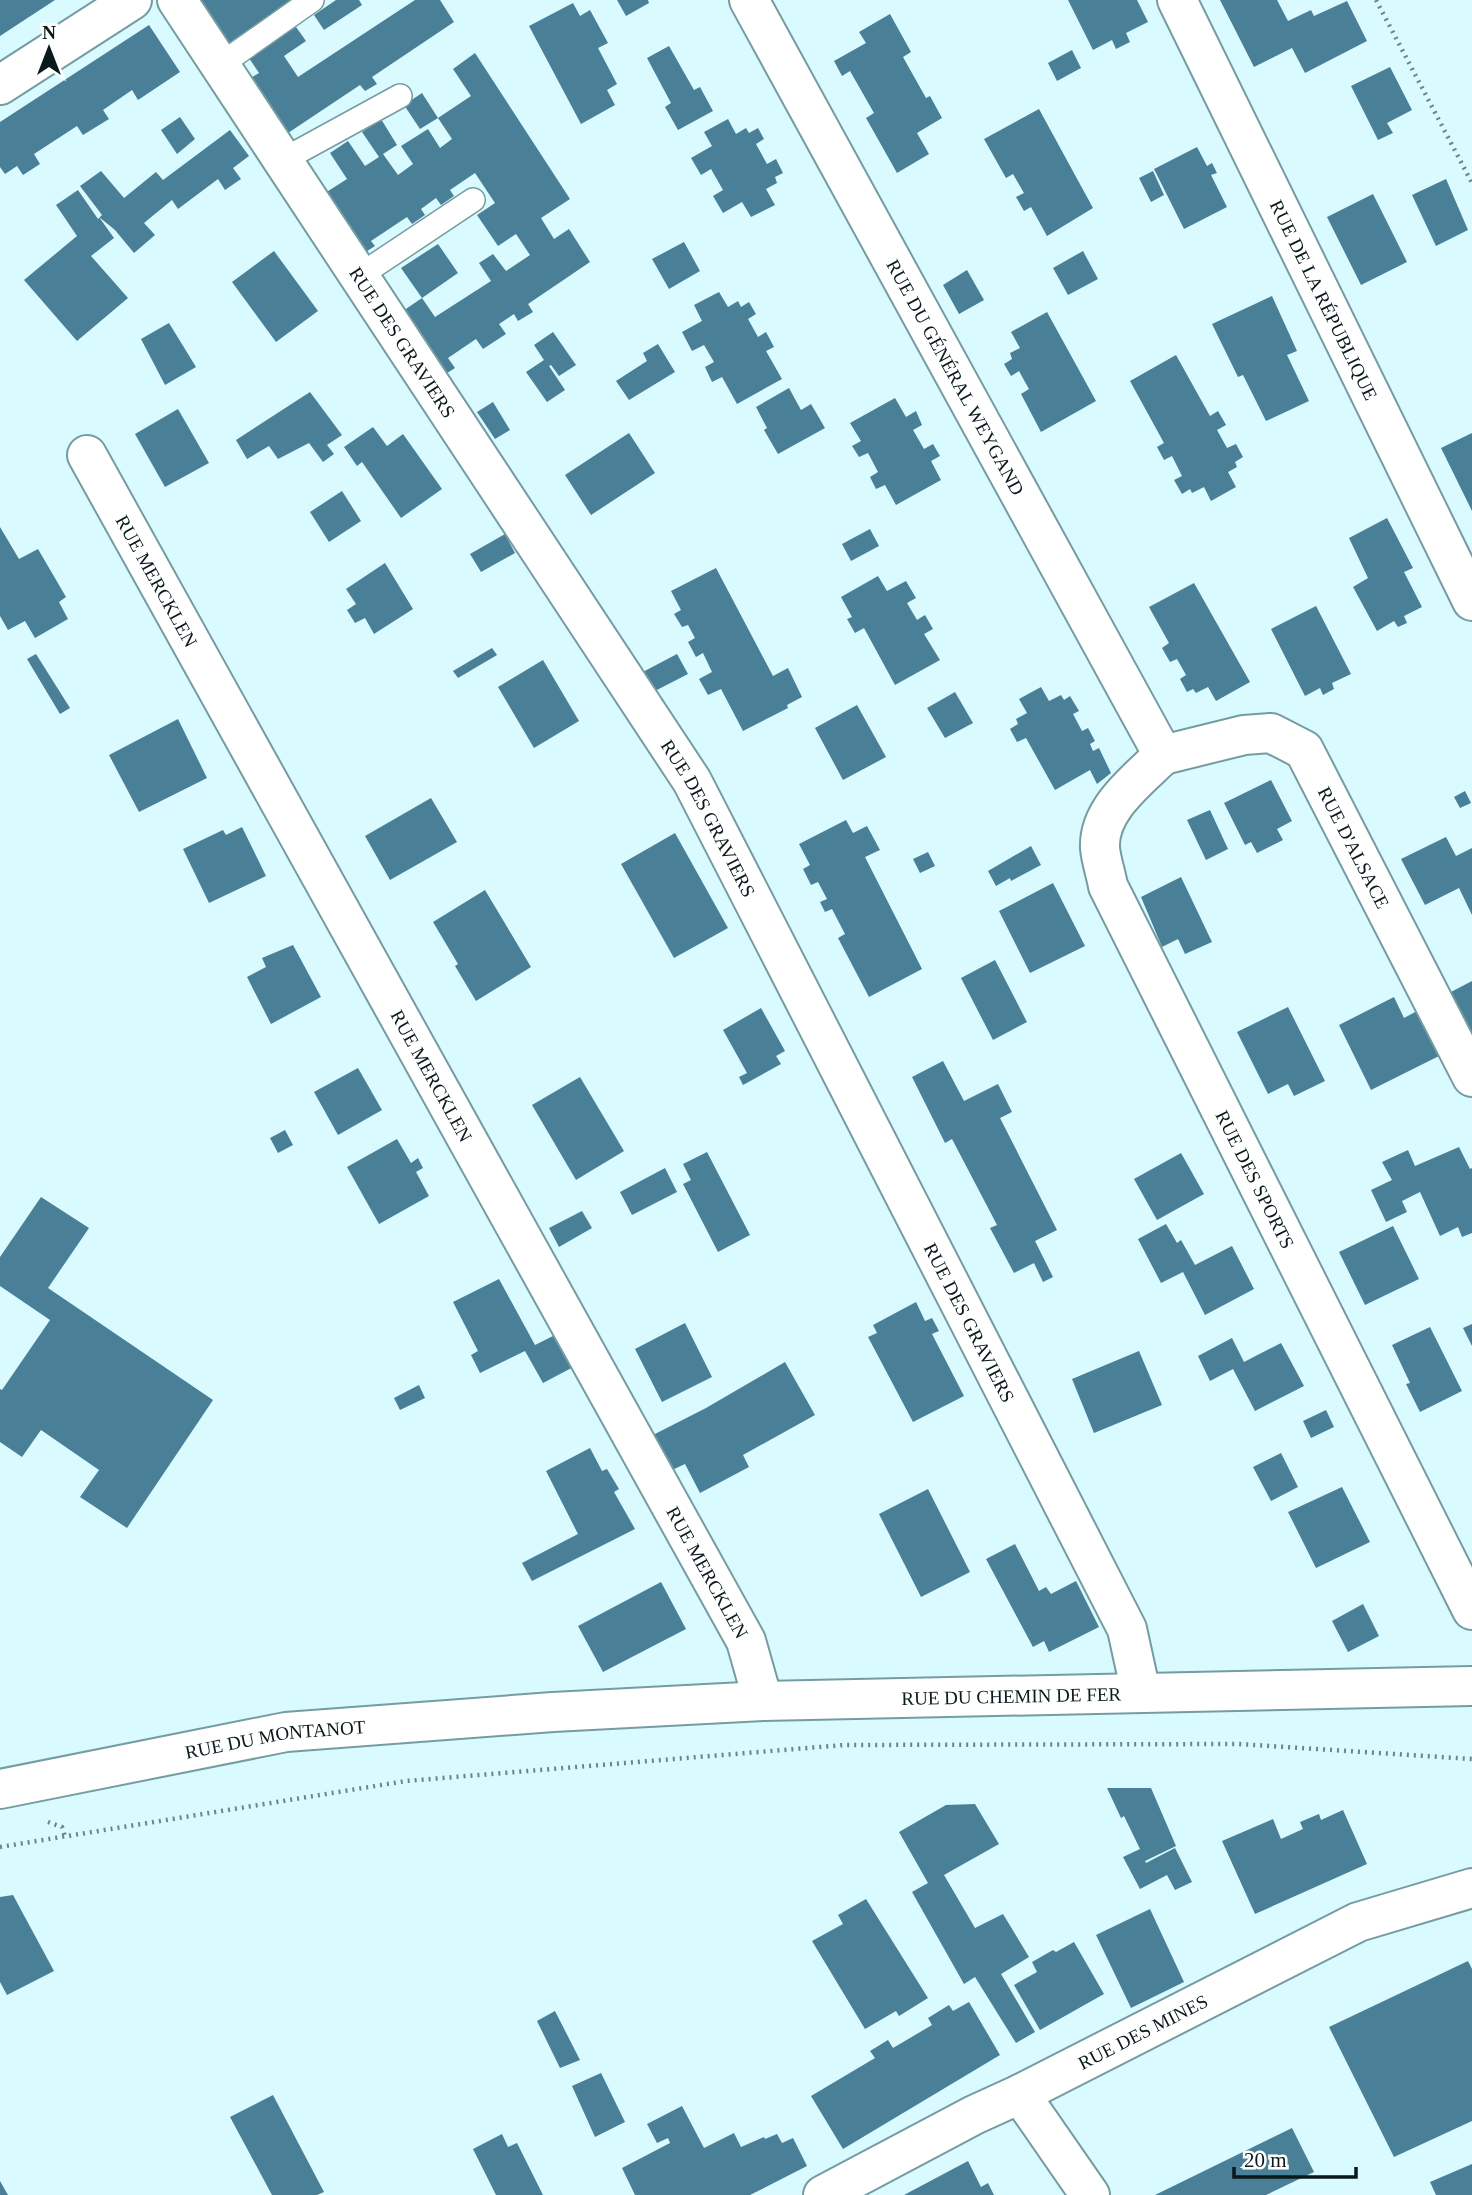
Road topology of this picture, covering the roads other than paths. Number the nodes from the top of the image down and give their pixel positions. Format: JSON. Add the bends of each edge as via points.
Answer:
{"nodes":[{"id":1,"x":132,"y":0,"type":"edge"},
{"id":2,"x":177,"y":0,"type":"edge"},
{"id":3,"x":312,"y":0,"type":"edge"},
{"id":4,"x":749,"y":0,"type":"edge"},
{"id":5,"x":1177,"y":0,"type":"edge"},
{"id":6,"x":220,"y":65,"type":"junction"},
{"id":7,"x":0,"y":85,"type":"edge"},
{"id":8,"x":400,"y":96,"type":"dead end"},
{"id":9,"x":282,"y":160,"type":"junction"},
{"id":10,"x":473,"y":200,"type":"dead end"},
{"id":11,"x":359,"y":276,"type":"junction"},
{"id":12,"x":87,"y":455,"type":"dead end"},
{"id":13,"x":1472,"y":601,"type":"edge"},
{"id":14,"x":1163,"y":754,"type":"junction"},
{"id":15,"x":1472,"y":1077,"type":"edge"},
{"id":16,"x":1472,"y":1610,"type":"edge"},
{"id":17,"x":1472,"y":1686,"type":"edge"},
{"id":18,"x":1141,"y":1693,"type":"junction"},
{"id":19,"x":763,"y":1702,"type":"junction"},
{"id":20,"x":554,"y":1712,"type":"joint"},
{"id":21,"x":0,"y":1789,"type":"edge"},
{"id":22,"x":1472,"y":1888,"type":"edge"},
{"id":23,"x":1020,"y":2094,"type":"junction"},
{"id":24,"x":823,"y":2195,"type":"edge"},
{"id":25,"x":1090,"y":2195,"type":"edge"}],
"edges":[{"from":1,"to":7,"type":"street"},
{"from":2,"to":6,"type":"street","name":"RUE DES GRAVIERS"},
{"from":3,"to":6,"type":"lane"},
{"from":4,"to":14,"type":"street","name":"RUE DU GÉNÉRAL WEYGAND"},
{"from":5,"to":13,"type":"street","name":"RUE DE LA RÉPUBLIQUE"},
{"from":6,"to":9,"type":"street","name":"RUE DES GRAVIERS"},
{"from":8,"to":9,"type":"lane"},
{"from":9,"to":11,"type":"street","name":"RUE DES GRAVIERS"},
{"from":10,"to":11,"type":"lane"},
{"from":11,"to":18,"type":"street","name":"RUE DES GRAVIERS","via":[[692,781],[1127,1629]]},
{"from":12,"to":19,"type":"street","name":"RUE MERCKLEN","via":[[746,1641]]},
{"from":14,"to":15,"type":"street","name":"RUE D'ALSACE","via":[[1271,733],[1304,750]]},
{"from":14,"to":16,"type":"street","name":"RUE DES SPORTS","via":[[1118,800],[1103,825],[1100,848],[1108,886]]},
{"from":17,"to":18,"type":"street","name":"RUE DU CHEMIN DE FER"},
{"from":18,"to":19,"type":"street","name":"RUE DU CHEMIN DE FER"},
{"from":19,"to":20,"type":"street","name":"RUE DU CHEMIN DE FER"},
{"from":20,"to":21,"type":"street","name":"RUE DU MONTANOT","via":[[286,1732]]},
{"from":22,"to":23,"type":"street","name":"RUE DES MINES","via":[[1358,1922]]},
{"from":23,"to":24,"type":"street","name":"RUE DES MINES"},
{"from":23,"to":25,"type":"street"}]}
